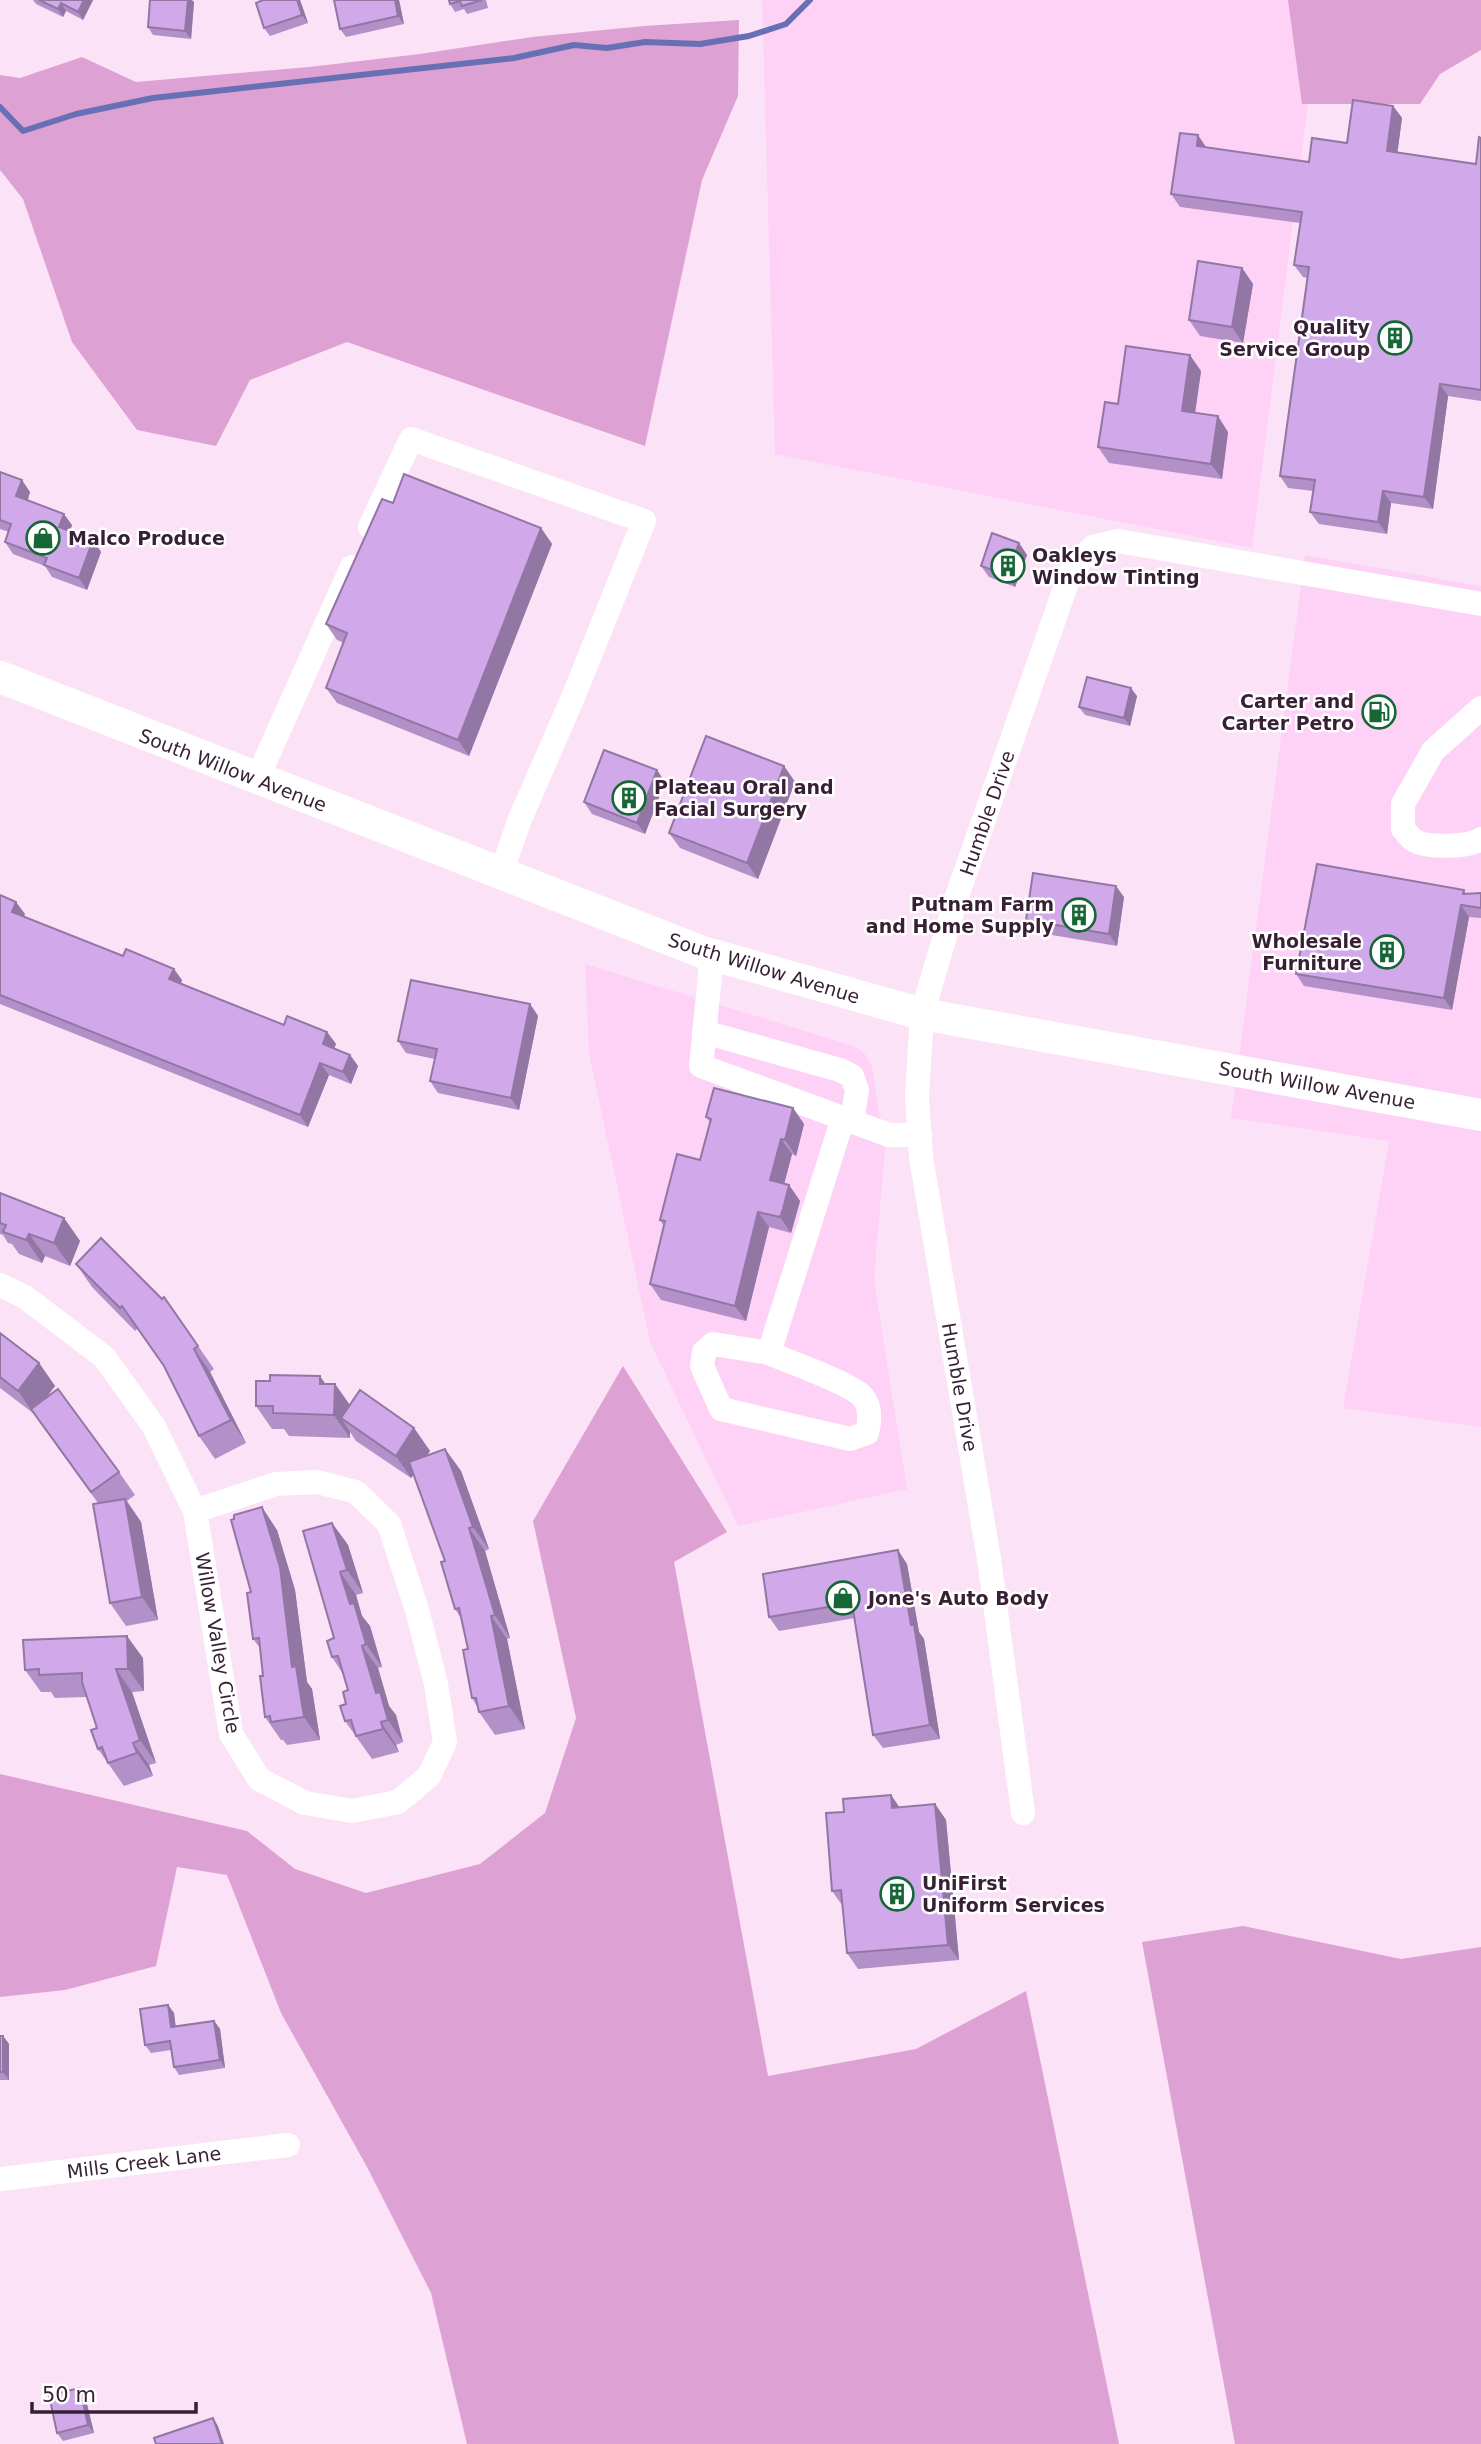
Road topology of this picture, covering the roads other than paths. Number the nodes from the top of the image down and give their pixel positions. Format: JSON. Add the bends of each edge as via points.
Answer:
{"nodes":[{"id":1,"x":1481,"y":604,"type":"edge"},
{"id":2,"x":0,"y":677,"type":"edge"},
{"id":3,"x":1481,"y":708,"type":"edge"},
{"id":4,"x":257,"y":779,"type":"junction"},
{"id":5,"x":1481,"y":839,"type":"edge"},
{"id":6,"x":501,"y":873,"type":"junction"},
{"id":7,"x":712,"y":955,"type":"junction"},
{"id":8,"x":922,"y":1014,"type":"junction"},
{"id":9,"x":704,"y":1032,"type":"junction"},
{"id":10,"x":1481,"y":1115,"type":"edge"},
{"id":11,"x":847,"y":1120,"type":"junction"},
{"id":12,"x":920,"y":1135,"type":"junction"},
{"id":13,"x":0,"y":1285,"type":"edge"},
{"id":14,"x":769,"y":1353,"type":"junction"},
{"id":15,"x":195,"y":1511,"type":"junction"},
{"id":16,"x":1023,"y":1813,"type":"dead end"},
{"id":17,"x":288,"y":2145,"type":"dead end"},
{"id":18,"x":0,"y":2179,"type":"edge"}],
"edges":[{"from":1,"to":8,"type":"street","name":"Humble Drive","via":[[1118,541],[1093,547],[1071,571],[955,902]]},
{"from":2,"to":4,"type":"main road","name":"South Willow Avenue"},
{"from":3,"to":5,"type":"street","via":[[1433,751],[1403,804],[1403,829],[1414,841],[1443,846]]},
{"from":4,"to":6,"type":"main road","name":"South Willow Avenue"},
{"from":4,"to":6,"type":"street","via":[[411,439],[644,521]]},
{"from":6,"to":7,"type":"main road","name":"South Willow Avenue"},
{"from":7,"to":8,"type":"main road","name":"South Willow Avenue"},
{"from":7,"to":9,"type":"street"},
{"from":8,"to":10,"type":"main road","name":"South Willow Avenue"},
{"from":8,"to":12,"type":"street","name":"Humble Drive","via":[[917,1097]]},
{"from":9,"to":11,"type":"street","via":[[701,1066]]},
{"from":9,"to":11,"type":"street","via":[[852,1076],[857,1090]]},
{"from":11,"to":12,"type":"street","via":[[889,1135]]},
{"from":11,"to":14,"type":"street"},
{"from":12,"to":16,"type":"street","name":"Humble Drive","via":[[989,1559]]},
{"from":13,"to":15,"type":"street","name":"Willow Valley Circle","via":[[25,1297],[104,1357],[153,1425]]},
{"from":14,"to":14,"type":"street","via":[[713,1344],[704,1352],[702,1366],[721,1409],[850,1439],[867,1433],[870,1418],[863,1396]]},
{"from":15,"to":15,"type":"street","name":"Willow Valley Circle","via":[[231,1734],[259,1779],[305,1803],[352,1811],[398,1802],[429,1776],[445,1742],[417,1610],[389,1524],[356,1492],[317,1482],[276,1484]]},
{"from":17,"to":18,"type":"street","name":"Mills Creek Lane"}]}
